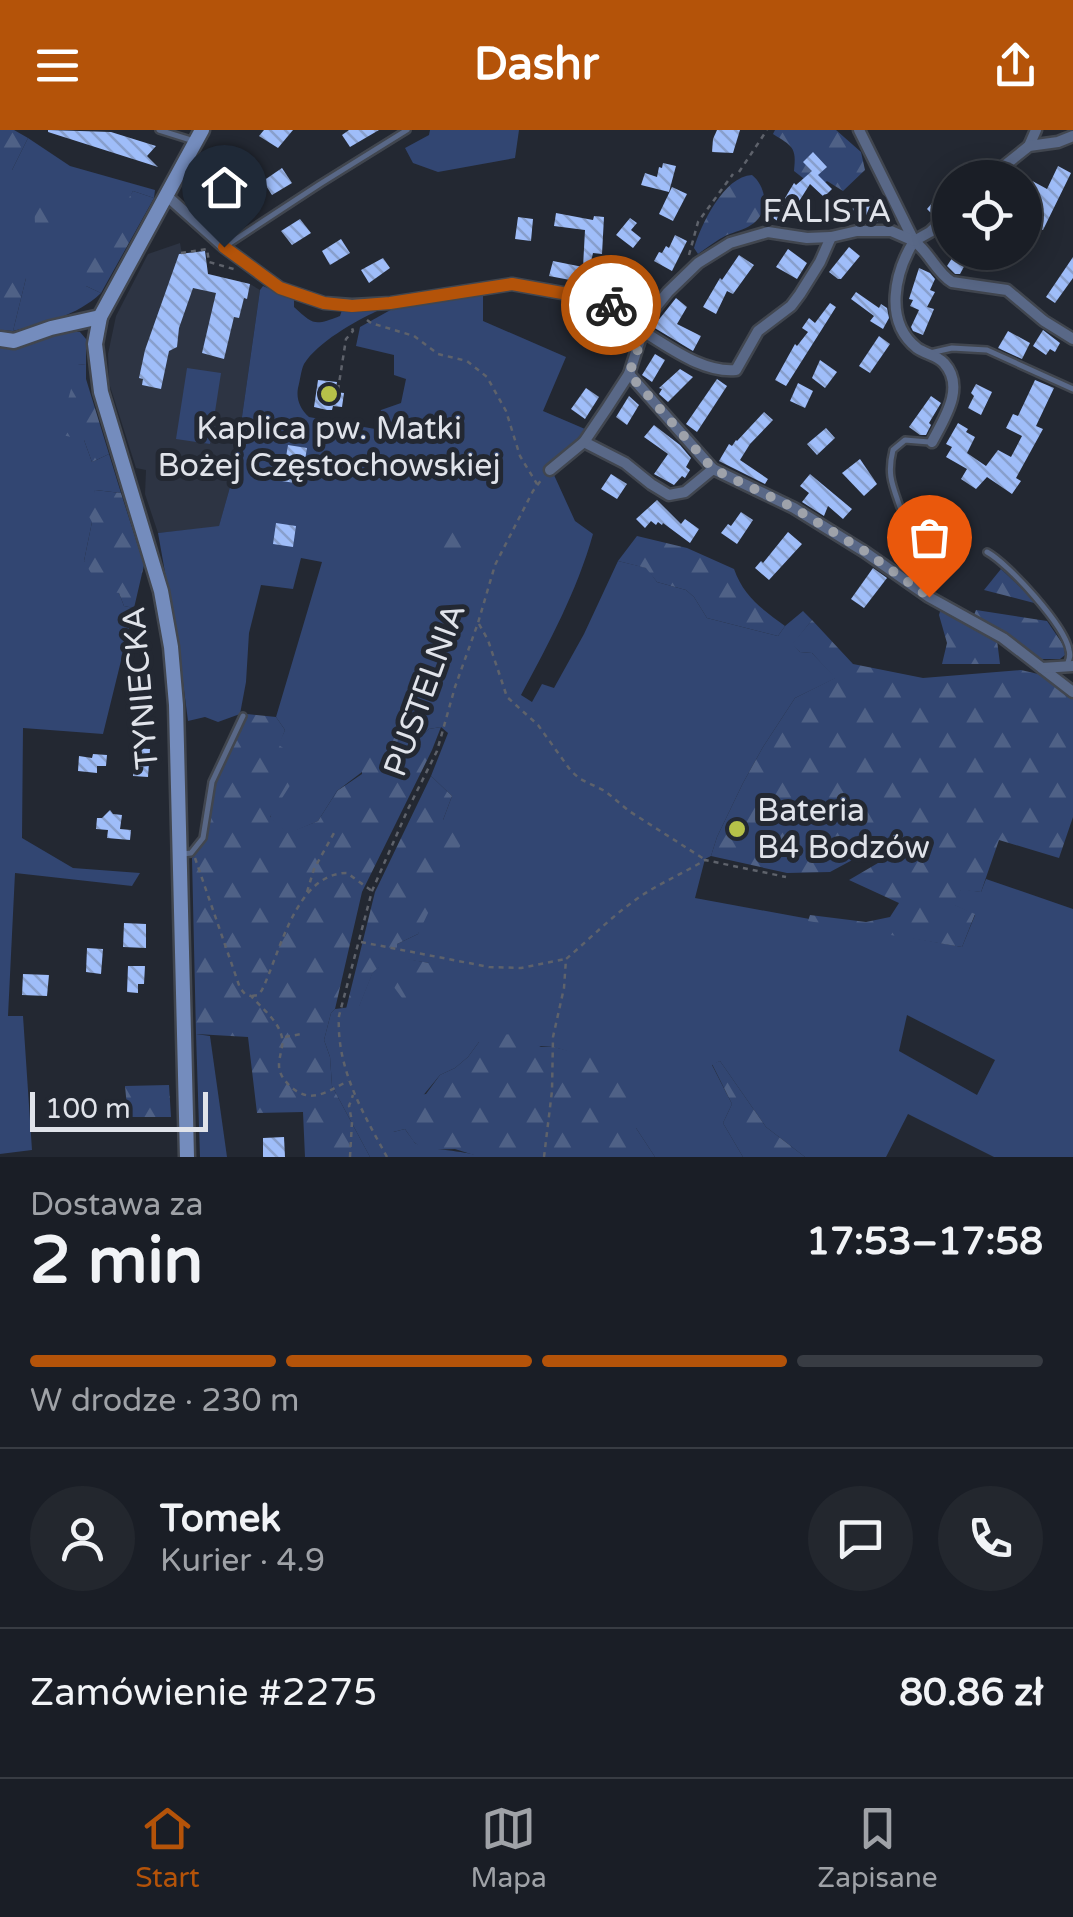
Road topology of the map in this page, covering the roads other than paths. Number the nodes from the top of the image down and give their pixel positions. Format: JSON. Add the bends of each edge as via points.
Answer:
{"nodes":[{"id":1,"x":159,"y":130,"type":"edge"},
{"id":2,"x":407,"y":130,"type":"edge"},
{"id":3,"x":859,"y":130,"type":"edge"},
{"id":4,"x":1036,"y":130,"type":"edge"},
{"id":5,"x":200,"y":136,"type":"edge"},
{"id":6,"x":1073,"y":136,"type":"edge"},
{"id":7,"x":1029,"y":146,"type":"junction"},
{"id":8,"x":1011,"y":160,"type":"edge"},
{"id":9,"x":167,"y":196,"type":"junction"},
{"id":10,"x":932,"y":230,"type":"edge"},
{"id":11,"x":831,"y":236,"type":"junction"},
{"id":12,"x":914,"y":241,"type":"junction"},
{"id":13,"x":224,"y":247,"type":"junction"},
{"id":14,"x":100,"y":317,"type":"junction"},
{"id":15,"x":647,"y":318,"type":"junction"},
{"id":16,"x":644,"y":332,"type":"junction"},
{"id":17,"x":0,"y":339,"type":"edge"},
{"id":18,"x":1073,"y":340,"type":"edge"},
{"id":19,"x":927,"y":353,"type":"junction"},
{"id":20,"x":629,"y":374,"type":"junction"},
{"id":21,"x":1073,"y":390,"type":"edge"},
{"id":22,"x":584,"y":442,"type":"junction"},
{"id":23,"x":932,"y":442,"type":"joint"},
{"id":24,"x":713,"y":469,"type":"junction"},
{"id":25,"x":550,"y":470,"type":"road end"},
{"id":26,"x":900,"y":507,"type":"dead end"},
{"id":27,"x":987,"y":552,"type":"dead end"},
{"id":28,"x":1070,"y":666,"type":"edge"},
{"id":29,"x":1041,"y":668,"type":"junction"},
{"id":30,"x":1073,"y":692,"type":"edge"},
{"id":31,"x":242,"y":716,"type":"dead end"},
{"id":32,"x":185,"y":854,"type":"junction"},
{"id":33,"x":187,"y":1157,"type":"edge"}],
"edges":[{"from":1,"to":5,"type":"lane"},
{"from":2,"to":13,"type":"lane"},
{"from":3,"to":12,"type":"street"},
{"from":4,"to":7,"type":"street"},
{"from":5,"to":9,"type":"street","name":"TYNIECKA"},
{"from":6,"to":7,"type":"street"},
{"from":7,"to":8,"type":"street"},
{"from":9,"to":13,"type":"street"},
{"from":9,"to":14,"type":"street","name":"TYNIECKA"},
{"from":10,"to":12,"type":"street","name":"FALISTA"},
{"from":11,"to":12,"type":"street","name":"FALISTA","via":[[891,231]]},
{"from":11,"to":15,"type":"street","name":"FALISTA","via":[[768,232],[730,242],[698,263]]},
{"from":11,"to":16,"type":"street","via":[[800,294],[758,331],[736,370],[690,360]]},
{"from":12,"to":18,"type":"street","via":[[944,278],[1007,290]]},
{"from":12,"to":19,"type":"street","via":[[896,283],[897,310],[905,336]]},
{"from":13,"to":15,"type":"street","via":[[280,288],[324,303],[390,303],[512,284],[596,299]]},
{"from":14,"to":17,"type":"street"},
{"from":14,"to":32,"type":"street","name":"TYNIECKA","via":[[95,344],[102,392],[171,647]]},
{"from":15,"to":16,"type":"street"},
{"from":16,"to":20,"type":"street"},
{"from":19,"to":21,"type":"lane","via":[[987,350]]},
{"from":19,"to":23,"type":"street","via":[[945,363],[953,386]]},
{"from":20,"to":22,"type":"street"},
{"from":20,"to":24,"type":"street"},
{"from":22,"to":24,"type":"street","via":[[670,495],[685,492]]},
{"from":22,"to":25,"type":"street"},
{"from":23,"to":26,"type":"lane","via":[[905,440],[893,450],[889,468]]},
{"from":24,"to":29,"type":"street","via":[[794,508]]},
{"from":27,"to":28,"type":"lane","via":[[1037,598],[1068,644]]},
{"from":28,"to":29,"type":"street"},
{"from":29,"to":30,"type":"street"},
{"from":31,"to":32,"type":"lane","via":[[212,782],[203,838]]},
{"from":32,"to":33,"type":"street","name":"TYNIECKA"}]}
